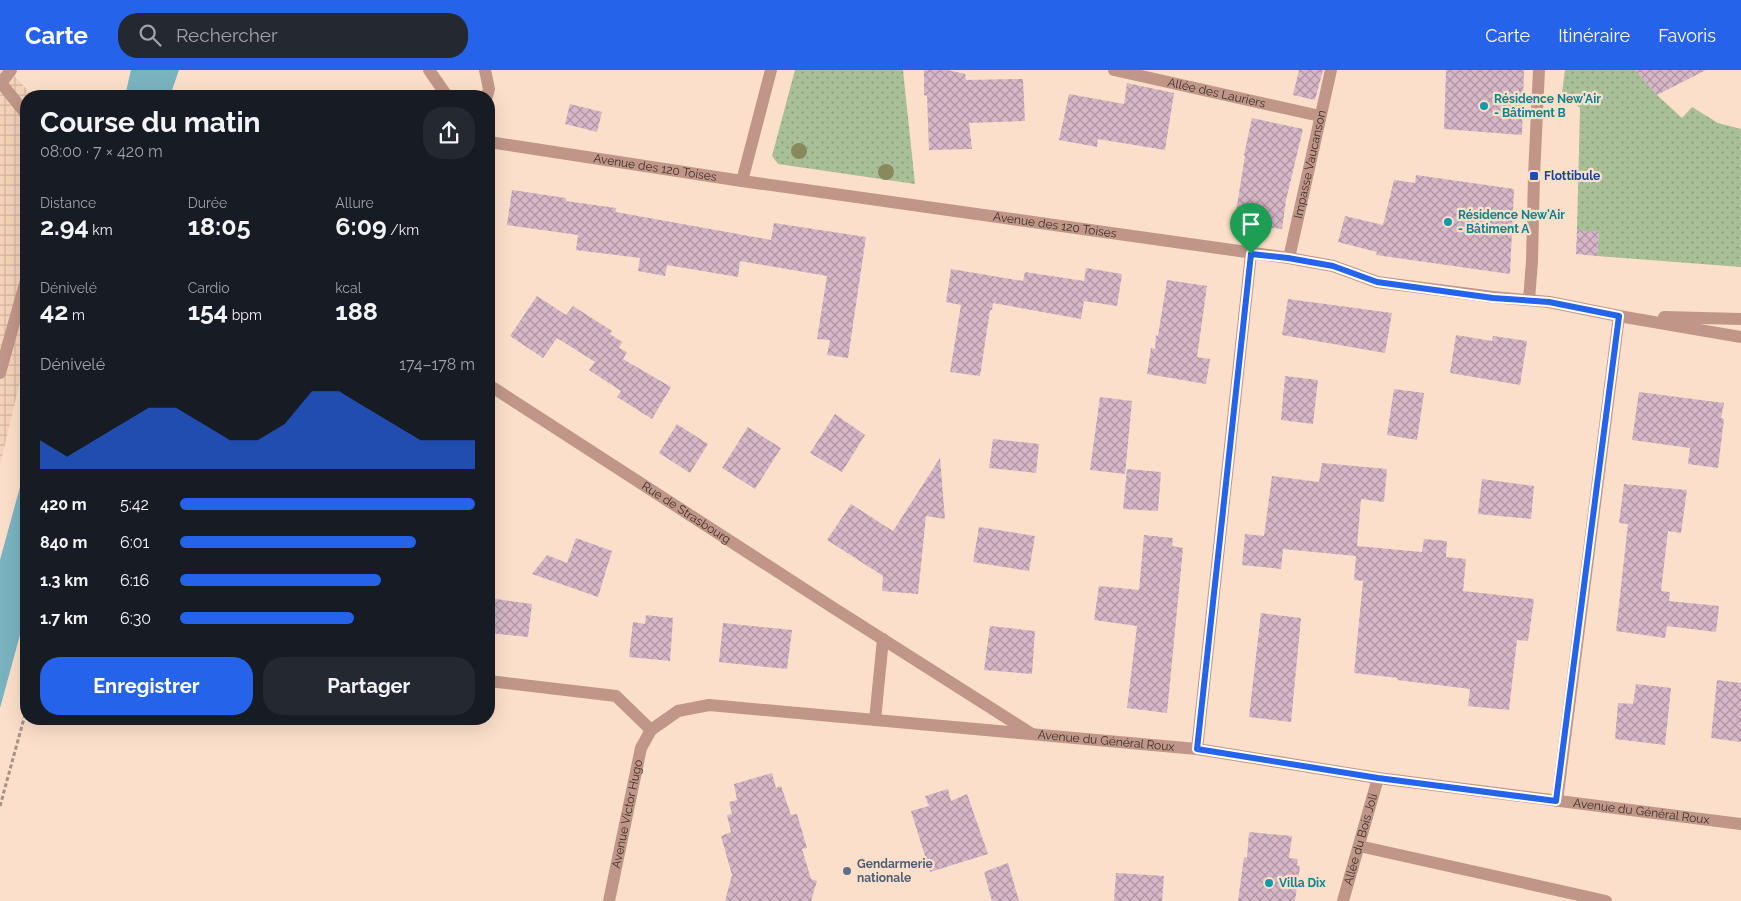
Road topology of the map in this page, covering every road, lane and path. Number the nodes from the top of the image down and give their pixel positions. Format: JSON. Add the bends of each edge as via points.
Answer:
{"nodes":[{"id":1,"x":11,"y":70,"type":"edge"},
{"id":2,"x":429,"y":70,"type":"edge"},
{"id":3,"x":484,"y":70,"type":"edge"},
{"id":4,"x":771,"y":70,"type":"edge"},
{"id":5,"x":1114,"y":70,"type":"edge"},
{"id":6,"x":1331,"y":70,"type":"edge"},
{"id":7,"x":1539,"y":70,"type":"edge"},
{"id":8,"x":0,"y":83,"type":"edge"},
{"id":9,"x":443,"y":90,"type":"edge"},
{"id":10,"x":489,"y":90,"type":"edge"},
{"id":11,"x":20,"y":107,"type":"edge"},
{"id":12,"x":1320,"y":116,"type":"junction"},
{"id":13,"x":495,"y":143,"type":"edge"},
{"id":14,"x":742,"y":181,"type":"junction"},
{"id":15,"x":1251,"y":254,"type":"junction"},
{"id":16,"x":1288,"y":258,"type":"junction"},
{"id":17,"x":1529,"y":300,"type":"junction"},
{"id":18,"x":20,"y":301,"type":"edge"},
{"id":19,"x":1619,"y":316,"type":"junction"},
{"id":20,"x":1741,"y":319,"type":"edge"},
{"id":21,"x":1741,"y":337,"type":"edge"},
{"id":22,"x":0,"y":373,"type":"edge"},
{"id":23,"x":495,"y":389,"type":"edge"},
{"id":24,"x":883,"y":640,"type":"junction"},
{"id":25,"x":495,"y":682,"type":"edge"},
{"id":26,"x":874,"y":720,"type":"junction"},
{"id":27,"x":22,"y":725,"type":"edge"},
{"id":28,"x":651,"y":730,"type":"junction"},
{"id":29,"x":1034,"y":735,"type":"junction"},
{"id":30,"x":1197,"y":749,"type":"junction"},
{"id":31,"x":1378,"y":778,"type":"junction"},
{"id":32,"x":1556,"y":801,"type":"junction"},
{"id":33,"x":0,"y":806,"type":"edge"},
{"id":34,"x":1741,"y":824,"type":"edge"},
{"id":35,"x":1359,"y":846,"type":"junction"},
{"id":36,"x":610,"y":901,"type":"edge"},
{"id":37,"x":1343,"y":901,"type":"edge"},
{"id":38,"x":1606,"y":901,"type":"edge"}],
"edges":[{"from":1,"to":8,"type":"street"},
{"from":2,"to":9,"type":"street"},
{"from":3,"to":10,"type":"street"},
{"from":4,"to":14,"type":"street"},
{"from":5,"to":12,"type":"street","name":"Allée des Lauriers"},
{"from":6,"to":12,"type":"street","name":"Impasse Vaucanson"},
{"from":7,"to":17,"type":"street"},
{"from":8,"to":11,"type":"street"},
{"from":12,"to":16,"type":"street","name":"Impasse Vaucanson"},
{"from":13,"to":14,"type":"street","name":"Avenue des 120 Toises"},
{"from":14,"to":15,"type":"street","name":"Avenue des 120 Toises"},
{"from":15,"to":16,"type":"street","name":"Avenue des 120 Toises"},
{"from":15,"to":30,"type":"street"},
{"from":16,"to":17,"type":"street","name":"Avenue des 120 Toises","via":[[1333,266],[1377,282]]},
{"from":17,"to":19,"type":"street","name":"Avenue des 120 Toises"},
{"from":18,"to":22,"type":"street"},
{"from":19,"to":20,"type":"street","name":"Avenue des 120 Toises"},
{"from":19,"to":21,"type":"street","name":"Avenue des 120 Toises"},
{"from":19,"to":32,"type":"street"},
{"from":23,"to":24,"type":"street","name":"Rue de Strasbourg"},
{"from":24,"to":26,"type":"street"},
{"from":24,"to":29,"type":"street","name":"Rue de Strasbourg"},
{"from":25,"to":28,"type":"street","via":[[616,696]]},
{"from":26,"to":28,"type":"street","name":"Avenue du Général Roux","via":[[709,705],[678,711]]},
{"from":26,"to":29,"type":"street","name":"Avenue du Général Roux"},
{"from":27,"to":33,"type":"path"},
{"from":28,"to":36,"type":"street","name":"Avenue Victor Hugo","via":[[641,748]]},
{"from":29,"to":30,"type":"street","name":"Avenue du Général Roux"},
{"from":30,"to":31,"type":"street","name":"Avenue du Général Roux"},
{"from":31,"to":32,"type":"street","name":"Avenue du Général Roux"},
{"from":31,"to":35,"type":"street","name":"Allée du Bois Joli"},
{"from":32,"to":34,"type":"street","name":"Avenue du Général Roux"},
{"from":35,"to":37,"type":"street","name":"Allée du Bois Joli"},
{"from":35,"to":38,"type":"street"}]}
